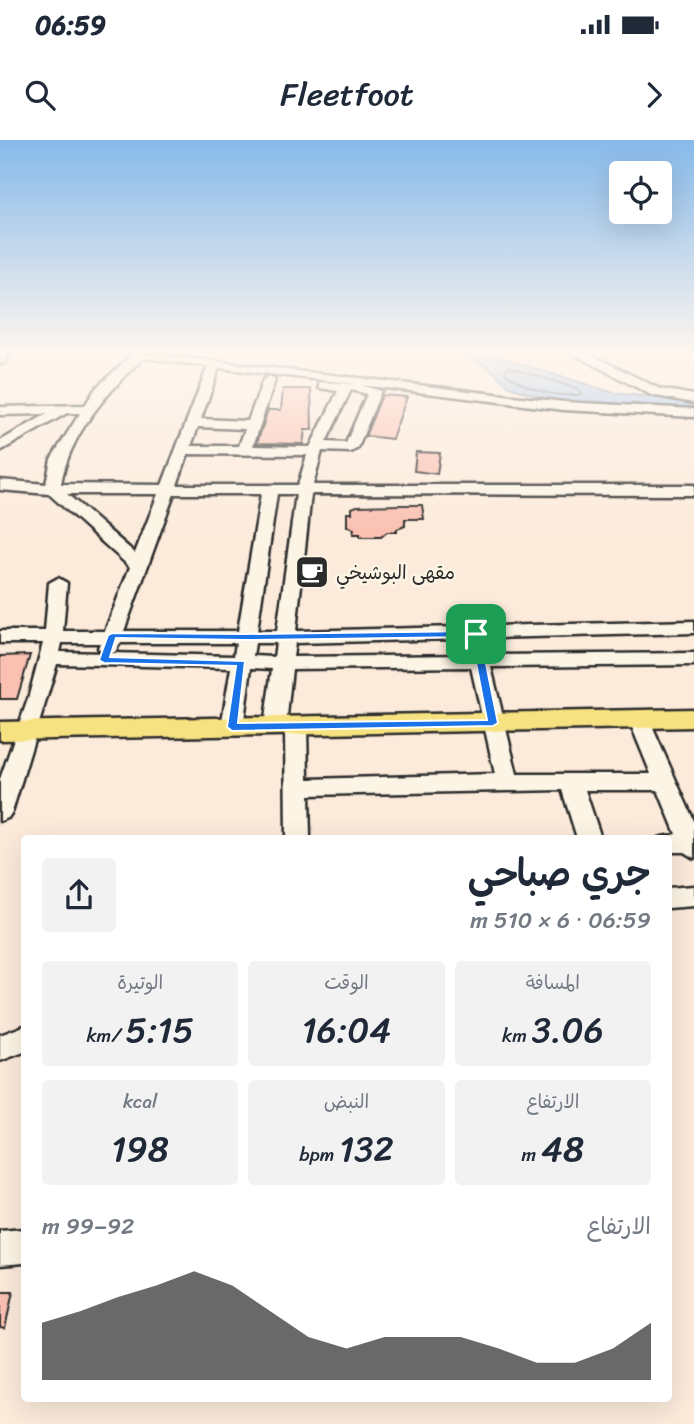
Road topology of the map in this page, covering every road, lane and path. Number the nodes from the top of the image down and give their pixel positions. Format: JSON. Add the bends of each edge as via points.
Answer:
{"nodes":[{"id":1,"x":61,"y":412,"type":"edge"},
{"id":2,"x":87,"y":412,"type":"edge"},
{"id":3,"x":197,"y":412,"type":"edge"},
{"id":4,"x":257,"y":412,"type":"edge"},
{"id":5,"x":334,"y":412,"type":"edge"},
{"id":6,"x":367,"y":412,"type":"edge"},
{"id":7,"x":674,"y":412,"type":"edge"},
{"id":8,"x":694,"y":413,"type":"edge"},
{"id":9,"x":193,"y":423,"type":"junction"},
{"id":10,"x":252,"y":425,"type":"junction"},
{"id":11,"x":0,"y":447,"type":"edge"},
{"id":12,"x":245,"y":449,"type":"junction"},
{"id":13,"x":316,"y":449,"type":"junction"},
{"id":14,"x":183,"y":450,"type":"junction"},
{"id":15,"x":0,"y":485,"type":"edge"},
{"id":16,"x":45,"y":489,"type":"junction"},
{"id":17,"x":169,"y":489,"type":"junction"},
{"id":18,"x":270,"y":489,"type":"junction"},
{"id":19,"x":304,"y":489,"type":"junction"},
{"id":20,"x":694,"y":491,"type":"edge"},
{"id":21,"x":0,"y":494,"type":"edge"},
{"id":22,"x":141,"y":567,"type":"junction"},
{"id":23,"x":58,"y":583,"type":"dead end"},
{"id":24,"x":694,"y":627,"type":"edge"},
{"id":25,"x":476,"y":634,"type":"junction"},
{"id":26,"x":112,"y":635,"type":"junction"},
{"id":27,"x":54,"y":636,"type":"junction"},
{"id":28,"x":286,"y":636,"type":"junction"},
{"id":29,"x":0,"y":637,"type":"edge"},
{"id":30,"x":245,"y":637,"type":"junction"},
{"id":31,"x":48,"y":658,"type":"junction"},
{"id":32,"x":694,"y":659,"type":"edge"},
{"id":33,"x":104,"y":660,"type":"junction"},
{"id":34,"x":479,"y":661,"type":"junction"},
{"id":35,"x":242,"y":663,"type":"junction"},
{"id":36,"x":283,"y":663,"type":"junction"},
{"id":37,"x":694,"y":719,"type":"edge"},
{"id":38,"x":640,"y":720,"type":"junction"},
{"id":39,"x":493,"y":723,"type":"junction"},
{"id":40,"x":285,"y":726,"type":"junction"},
{"id":41,"x":232,"y":727,"type":"junction"},
{"id":42,"x":27,"y":730,"type":"junction"},
{"id":43,"x":0,"y":731,"type":"edge"},
{"id":44,"x":508,"y":782,"type":"junction"},
{"id":45,"x":571,"y":782,"type":"junction"},
{"id":46,"x":667,"y":782,"type":"junction"},
{"id":47,"x":297,"y":787,"type":"junction"},
{"id":48,"x":0,"y":812,"type":"edge"},
{"id":49,"x":298,"y":835,"type":"edge"},
{"id":50,"x":588,"y":835,"type":"edge"},
{"id":51,"x":685,"y":845,"type":"edge"},
{"id":52,"x":694,"y":896,"type":"edge"},
{"id":53,"x":672,"y":898,"type":"edge"},
{"id":54,"x":21,"y":1040,"type":"edge"},
{"id":55,"x":0,"y":1048,"type":"edge"},
{"id":56,"x":21,"y":1246,"type":"edge"},
{"id":57,"x":0,"y":1248,"type":"edge"}],
"edges":[{"from":1,"to":11,"type":"street"},
{"from":2,"to":16,"type":"street"},
{"from":3,"to":9,"type":"street"},
{"from":4,"to":10,"type":"street"},
{"from":5,"to":13,"type":"street"},
{"from":6,"to":13,"type":"street","via":[[353,446]]},
{"from":7,"to":8,"type":"street"},
{"from":9,"to":10,"type":"street"},
{"from":9,"to":14,"type":"street"},
{"from":10,"to":12,"type":"street"},
{"from":12,"to":13,"type":"street"},
{"from":12,"to":14,"type":"street"},
{"from":13,"to":19,"type":"street"},
{"from":14,"to":17,"type":"street"},
{"from":15,"to":16,"type":"street"},
{"from":16,"to":17,"type":"street"},
{"from":16,"to":21,"type":"street"},
{"from":16,"to":22,"type":"street"},
{"from":17,"to":18,"type":"street"},
{"from":17,"to":22,"type":"street"},
{"from":18,"to":19,"type":"street"},
{"from":18,"to":30,"type":"street"},
{"from":19,"to":20,"type":"street"},
{"from":19,"to":28,"type":"street"},
{"from":22,"to":26,"type":"street"},
{"from":23,"to":27,"type":"street"},
{"from":24,"to":25,"type":"street"},
{"from":25,"to":28,"type":"street"},
{"from":25,"to":34,"type":"street"},
{"from":26,"to":27,"type":"street"},
{"from":26,"to":30,"type":"street"},
{"from":26,"to":33,"type":"street"},
{"from":27,"to":29,"type":"street"},
{"from":27,"to":31,"type":"street"},
{"from":28,"to":30,"type":"street"},
{"from":28,"to":36,"type":"street"},
{"from":30,"to":35,"type":"street"},
{"from":31,"to":33,"type":"street"},
{"from":31,"to":42,"type":"street"},
{"from":32,"to":34,"type":"street"},
{"from":33,"to":35,"type":"street"},
{"from":34,"to":36,"type":"street"},
{"from":34,"to":39,"type":"street"},
{"from":35,"to":36,"type":"street"},
{"from":35,"to":41,"type":"street"},
{"from":36,"to":40,"type":"street"},
{"from":37,"to":38,"type":"main road"},
{"from":38,"to":39,"type":"main road"},
{"from":38,"to":46,"type":"street"},
{"from":39,"to":40,"type":"main road"},
{"from":39,"to":44,"type":"street"},
{"from":40,"to":41,"type":"main road"},
{"from":40,"to":47,"type":"street"},
{"from":41,"to":42,"type":"main road"},
{"from":42,"to":43,"type":"main road"},
{"from":42,"to":48,"type":"street"},
{"from":44,"to":45,"type":"street"},
{"from":44,"to":47,"type":"street"},
{"from":45,"to":46,"type":"street"},
{"from":45,"to":50,"type":"street"},
{"from":46,"to":51,"type":"street"},
{"from":47,"to":49,"type":"street"},
{"from":52,"to":53,"type":"street"},
{"from":54,"to":55,"type":"street"},
{"from":56,"to":57,"type":"street"}]}
